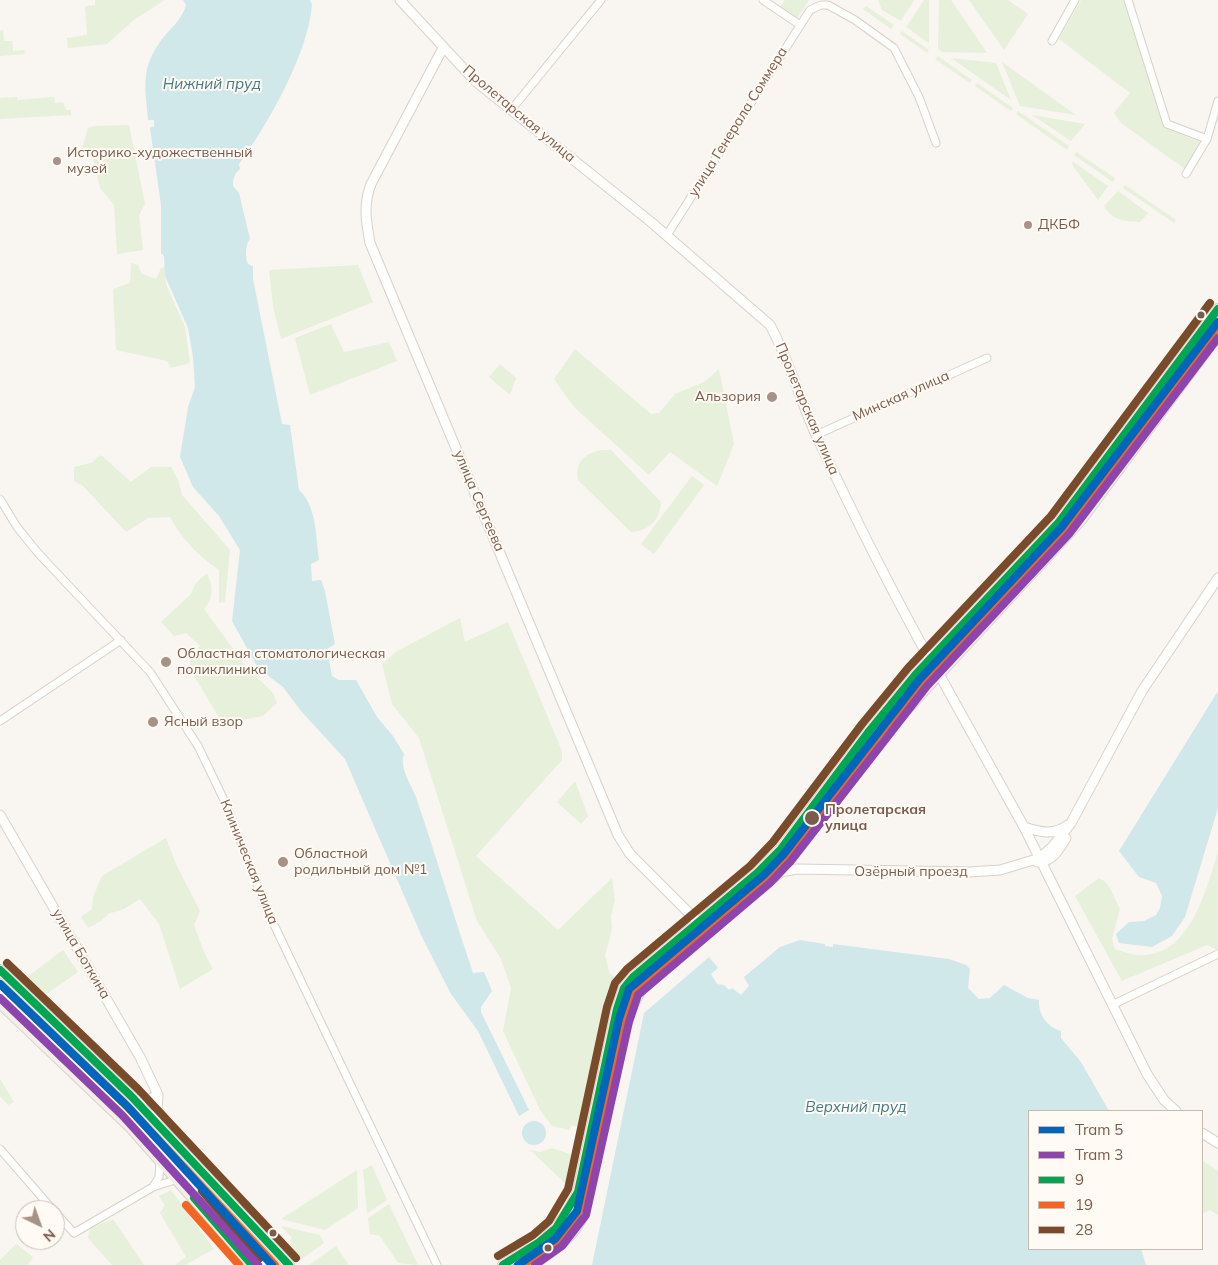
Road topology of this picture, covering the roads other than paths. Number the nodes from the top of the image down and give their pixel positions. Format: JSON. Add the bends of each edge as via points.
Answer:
{"nodes":[{"id":1,"x":400,"y":0,"type":"edge"},
{"id":2,"x":601,"y":0,"type":"edge"},
{"id":3,"x":763,"y":0,"type":"edge"},
{"id":4,"x":1075,"y":0,"type":"edge"},
{"id":5,"x":1128,"y":0,"type":"edge"},
{"id":6,"x":800,"y":25,"type":"junction"},
{"id":7,"x":1052,"y":41,"type":"dead end"},
{"id":8,"x":443,"y":48,"type":"junction"},
{"id":9,"x":1218,"y":101,"type":"edge"},
{"id":10,"x":511,"y":110,"type":"junction"},
{"id":11,"x":1207,"y":139,"type":"junction"},
{"id":12,"x":936,"y":143,"type":"dead end"},
{"id":13,"x":1186,"y":174,"type":"dead end"},
{"id":14,"x":667,"y":235,"type":"junction"},
{"id":15,"x":1218,"y":309,"type":"edge"},
{"id":16,"x":1218,"y":335,"type":"edge"},
{"id":17,"x":987,"y":358,"type":"dead end"},
{"id":18,"x":816,"y":435,"type":"junction"},
{"id":19,"x":0,"y":499,"type":"edge"},
{"id":20,"x":1218,"y":578,"type":"edge"},
{"id":21,"x":999,"y":585,"type":"junction"},
{"id":22,"x":1012,"y":598,"type":"junction"},
{"id":23,"x":121,"y":640,"type":"junction"},
{"id":24,"x":929,"y":658,"type":"junction"},
{"id":25,"x":938,"y":674,"type":"junction"},
{"id":26,"x":0,"y":721,"type":"edge"},
{"id":27,"x":0,"y":815,"type":"edge"},
{"id":28,"x":1071,"y":823,"type":"junction"},
{"id":29,"x":1024,"y":827,"type":"junction"},
{"id":30,"x":1041,"y":860,"type":"junction"},
{"id":31,"x":780,"y":872,"type":"junction"},
{"id":32,"x":697,"y":921,"type":"junction"},
{"id":33,"x":707,"y":932,"type":"junction"},
{"id":34,"x":1218,"y":954,"type":"edge"},
{"id":35,"x":0,"y":970,"type":"edge"},
{"id":36,"x":0,"y":1003,"type":"edge"},
{"id":37,"x":1114,"y":1004,"type":"junction"},
{"id":38,"x":158,"y":1094,"type":"junction"},
{"id":39,"x":134,"y":1099,"type":"junction"},
{"id":40,"x":1175,"y":1110,"type":"edge"},
{"id":41,"x":156,"y":1121,"type":"junction"},
{"id":42,"x":1203,"y":1134,"type":"edge"},
{"id":43,"x":1218,"y":1143,"type":"edge"},
{"id":44,"x":0,"y":1149,"type":"edge"},
{"id":45,"x":158,"y":1157,"type":"junction"},
{"id":46,"x":178,"y":1179,"type":"junction"},
{"id":47,"x":153,"y":1187,"type":"junction"},
{"id":48,"x":44,"y":1200,"type":"edge"},
{"id":49,"x":65,"y":1223,"type":"edge"},
{"id":50,"x":252,"y":1265,"type":"edge"},
{"id":51,"x":289,"y":1265,"type":"edge"},
{"id":52,"x":437,"y":1265,"type":"edge"},
{"id":53,"x":503,"y":1265,"type":"edge"},
{"id":54,"x":532,"y":1265,"type":"edge"}],
"edges":[{"from":1,"to":8,"type":"main road","name":"Пролетарская улица"},
{"from":2,"to":10,"type":"street"},
{"from":3,"to":6,"type":"street"},
{"from":4,"to":7,"type":"street"},
{"from":5,"to":11,"type":"street","via":[[1167,124]]},
{"from":6,"to":12,"type":"street","name":"улица Генерала Соммера","via":[[810,10],[828,5],[894,48],[919,97]]},
{"from":6,"to":14,"type":"street","name":"улица Генерала Соммера"},
{"from":8,"to":10,"type":"main road","name":"Пролетарская улица","via":[[475,81]]},
{"from":8,"to":32,"type":"main road","name":"улица Сергеева","via":[[371,184],[365,201],[370,243],[618,834],[630,854]]},
{"from":9,"to":11,"type":"street"},
{"from":10,"to":14,"type":"main road","name":"Пролетарская улица"},
{"from":11,"to":13,"type":"street"},
{"from":14,"to":18,"type":"main road","name":"Пролетарская улица","via":[[770,325]]},
{"from":15,"to":21,"type":"main road","via":[[1059,522]]},
{"from":16,"to":22,"type":"main road","via":[[1081,520]]},
{"from":17,"to":18,"type":"street","name":"Минская улица"},
{"from":18,"to":24,"type":"main road","name":"Пролетарская улица"},
{"from":19,"to":23,"type":"street","name":"Клиническая улица","via":[[38,553]]},
{"from":20,"to":28,"type":"main road","via":[[1133,706]]},
{"from":21,"to":22,"type":"main road"},
{"from":21,"to":24,"type":"main road"},
{"from":22,"to":25,"type":"main road"},
{"from":23,"to":26,"type":"street"},
{"from":23,"to":52,"type":"street","name":"Клиническая улица","via":[[150,672],[206,762],[226,804],[266,908]]},
{"from":24,"to":25,"type":"main road","name":"Пролетарская улица"},
{"from":24,"to":32,"type":"main road","via":[[870,730],[781,850],[758,873]]},
{"from":25,"to":29,"type":"main road","name":"Пролетарская улица"},
{"from":25,"to":31,"type":"main road","via":[[898,719]]},
{"from":27,"to":38,"type":"main road","name":"улица Боткина","via":[[140,1057]]},
{"from":28,"to":29,"type":"main road","via":[[1059,831],[1048,833]]},
{"from":28,"to":30,"type":"main road"},
{"from":29,"to":30,"type":"main road","name":"Пролетарская улица"},
{"from":30,"to":31,"type":"main road","name":"Озёрный проезд","via":[[1000,870],[970,872],[797,869]]},
{"from":30,"to":37,"type":"main road","name":"Пролетарская улица"},
{"from":31,"to":33,"type":"main road"},
{"from":32,"to":33,"type":"main road","name":"улица Сергеева"},
{"from":32,"to":53,"type":"main road","via":[[634,977],[621,996],[578,1192],[568,1214],[552,1232]]},
{"from":33,"to":54,"type":"main road","via":[[635,998],[625,1021],[584,1213],[569,1238]]},
{"from":34,"to":37,"type":"street"},
{"from":35,"to":39,"type":"main road"},
{"from":36,"to":45,"type":"main road","via":[[99,1096]]},
{"from":37,"to":40,"type":"main road","name":"Пролетарская улица","via":[[1147,1074]]},
{"from":38,"to":39,"type":"main road","via":[[148,1100]]},
{"from":38,"to":41,"type":"main road"},
{"from":39,"to":41,"type":"main road"},
{"from":41,"to":51,"type":"main road"},
{"from":42,"to":43,"type":"main road"},
{"from":44,"to":48,"type":"street"},
{"from":45,"to":46,"type":"main road"},
{"from":45,"to":47,"type":"street","via":[[162,1166]]},
{"from":46,"to":47,"type":"street"},
{"from":46,"to":50,"type":"main road"},
{"from":47,"to":49,"type":"street","via":[[74,1233]]}]}
